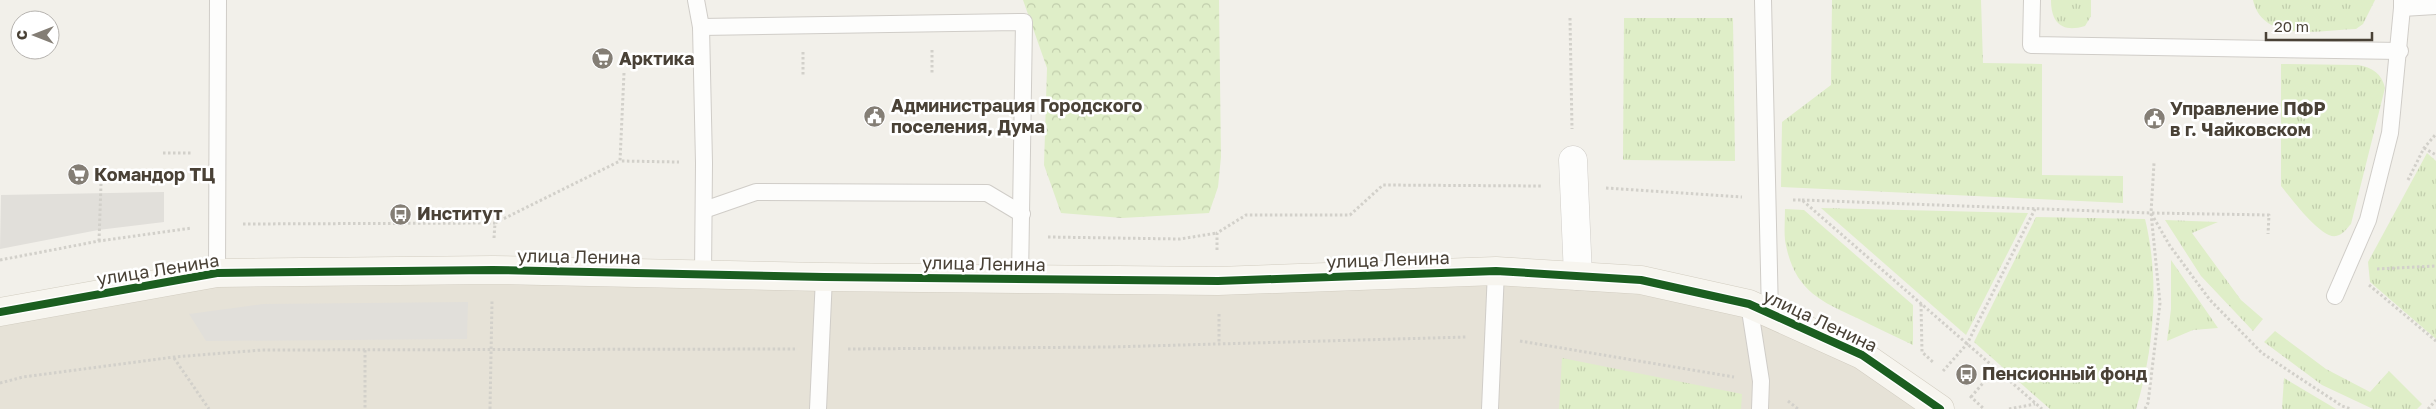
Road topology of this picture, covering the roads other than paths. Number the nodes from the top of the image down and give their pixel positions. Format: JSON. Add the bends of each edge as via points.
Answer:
{"nodes":[{"id":1,"x":218,"y":0,"type":"edge"},
{"id":2,"x":696,"y":0,"type":"edge"},
{"id":3,"x":1763,"y":0,"type":"edge"},
{"id":4,"x":2032,"y":0,"type":"edge"},
{"id":5,"x":2402,"y":4,"type":"edge"},
{"id":6,"x":2436,"y":6,"type":"edge"},
{"id":7,"x":701,"y":27,"type":"junction"},
{"id":8,"x":2400,"y":51,"type":"junction"},
{"id":9,"x":1574,"y":173,"type":"road end"},
{"id":10,"x":704,"y":210,"type":"junction"},
{"id":11,"x":1022,"y":214,"type":"junction"},
{"id":12,"x":1496,"y":271,"type":"junction"},
{"id":13,"x":217,"y":274,"type":"junction"},
{"id":14,"x":703,"y":275,"type":"junction"},
{"id":15,"x":1578,"y":276,"type":"junction"},
{"id":16,"x":824,"y":277,"type":"junction"},
{"id":17,"x":1020,"y":279,"type":"junction"},
{"id":18,"x":2335,"y":296,"type":"dead end"},
{"id":19,"x":1760,"y":309,"type":"junction"},
{"id":20,"x":0,"y":312,"type":"edge"},
{"id":21,"x":818,"y":409,"type":"edge"},
{"id":22,"x":1490,"y":409,"type":"edge"},
{"id":23,"x":1760,"y":409,"type":"edge"},
{"id":24,"x":1940,"y":409,"type":"edge"}],
"edges":[{"from":1,"to":13,"type":"lane"},
{"from":2,"to":7,"type":"lane"},
{"from":3,"to":19,"type":"lane","via":[[1767,198]]},
{"from":4,"to":8,"type":"lane","via":[[2030,45]]},
{"from":5,"to":6,"type":"lane"},
{"from":5,"to":8,"type":"lane"},
{"from":7,"to":10,"type":"lane"},
{"from":7,"to":11,"type":"lane","via":[[1024,22]]},
{"from":8,"to":18,"type":"lane","via":[[2390,132],[2368,220]]},
{"from":9,"to":15,"type":"street"},
{"from":10,"to":11,"type":"lane","via":[[756,192],[987,193]]},
{"from":10,"to":14,"type":"lane"},
{"from":11,"to":17,"type":"lane"},
{"from":12,"to":15,"type":"street","name":"улица Ленина"},
{"from":12,"to":17,"type":"street","name":"улица Ленина","via":[[1218,281]]},
{"from":12,"to":22,"type":"lane"},
{"from":13,"to":14,"type":"street","name":"улица Ленина","via":[[493,270]]},
{"from":13,"to":20,"type":"street","name":"улица Ленина"},
{"from":14,"to":16,"type":"street","name":"улица Ленина"},
{"from":15,"to":19,"type":"street","name":"улица Ленина","via":[[1641,280]]},
{"from":16,"to":17,"type":"street","name":"улица Ленина"},
{"from":16,"to":21,"type":"lane"},
{"from":19,"to":23,"type":"lane"},
{"from":19,"to":24,"type":"street","name":"улица Ленина","via":[[1862,355]]}]}
